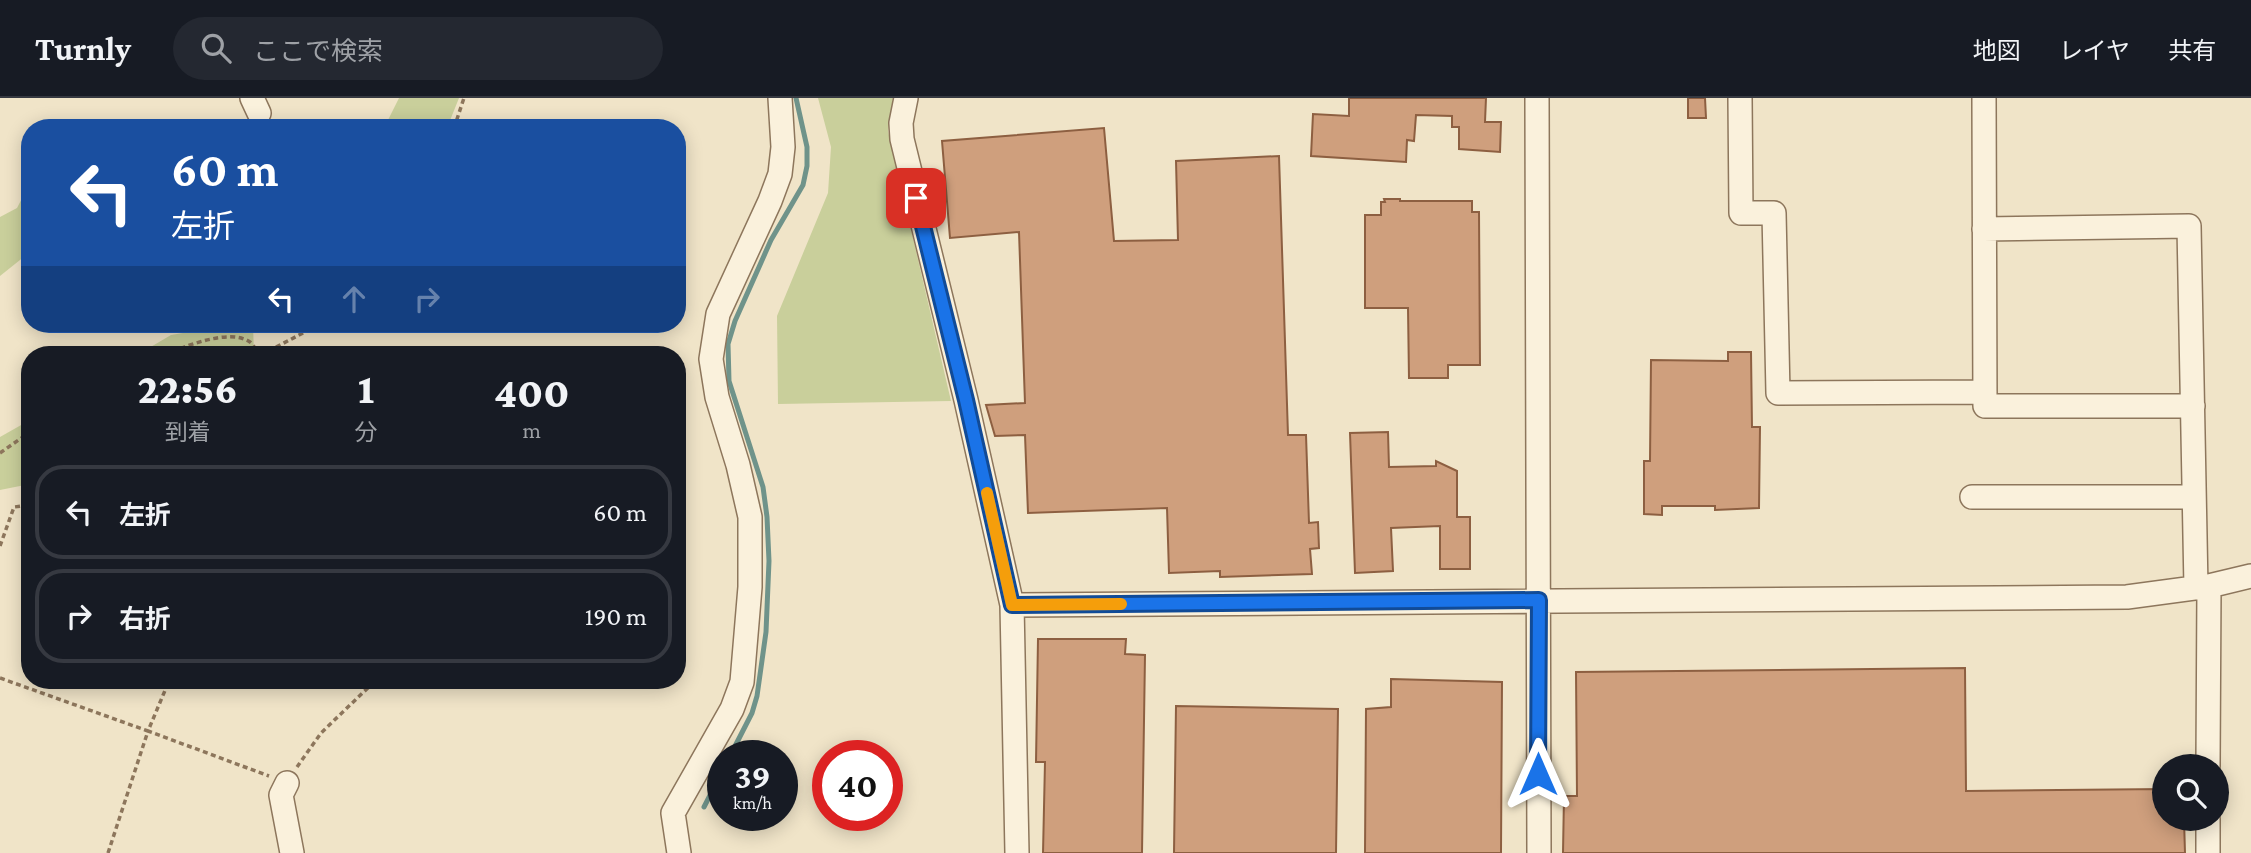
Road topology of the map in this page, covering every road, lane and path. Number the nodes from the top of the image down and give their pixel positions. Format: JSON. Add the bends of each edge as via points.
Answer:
{"nodes":[{"id":1,"x":464,"y":98,"type":"edge"},
{"id":2,"x":780,"y":98,"type":"edge"},
{"id":3,"x":906,"y":98,"type":"edge"},
{"id":4,"x":1536,"y":98,"type":"edge"},
{"id":5,"x":1740,"y":98,"type":"edge"},
{"id":6,"x":1984,"y":98,"type":"edge"},
{"id":7,"x":457,"y":119,"type":"edge"},
{"id":8,"x":1984,"y":229,"type":"junction"},
{"id":9,"x":303,"y":333,"type":"edge"},
{"id":10,"x":186,"y":346,"type":"edge"},
{"id":11,"x":254,"y":346,"type":"edge"},
{"id":12,"x":277,"y":346,"type":"edge"},
{"id":13,"x":1985,"y":392,"type":"junction"},
{"id":14,"x":2193,"y":406,"type":"junction"},
{"id":15,"x":21,"y":438,"type":"edge"},
{"id":16,"x":0,"y":453,"type":"edge"},
{"id":17,"x":1972,"y":497,"type":"dead end"},
{"id":18,"x":2194,"y":497,"type":"junction"},
{"id":19,"x":21,"y":506,"type":"edge"},
{"id":20,"x":0,"y":546,"type":"edge"},
{"id":21,"x":2251,"y":576,"type":"edge"},
{"id":22,"x":2202,"y":587,"type":"junction"},
{"id":23,"x":1539,"y":600,"type":"junction"},
{"id":24,"x":1012,"y":605,"type":"junction"},
{"id":25,"x":0,"y":678,"type":"edge"},
{"id":26,"x":21,"y":686,"type":"edge"},
{"id":27,"x":31,"y":689,"type":"edge"},
{"id":28,"x":166,"y":689,"type":"edge"},
{"id":29,"x":367,"y":689,"type":"edge"},
{"id":30,"x":148,"y":731,"type":"junction"},
{"id":31,"x":2208,"y":754,"type":"edge"},
{"id":32,"x":287,"y":783,"type":"junction"},
{"id":33,"x":2208,"y":831,"type":"edge"},
{"id":34,"x":108,"y":853,"type":"edge"},
{"id":35,"x":292,"y":853,"type":"edge"},
{"id":36,"x":679,"y":853,"type":"edge"},
{"id":37,"x":1017,"y":853,"type":"edge"},
{"id":38,"x":1539,"y":853,"type":"edge"},
{"id":39,"x":2208,"y":853,"type":"edge"}],
"edges":[{"from":1,"to":7,"type":"path"},
{"from":2,"to":36,"type":"street","via":[[780,174],[718,314],[711,359],[750,517],[742,682],[732,709],[673,813]]},
{"from":3,"to":24,"type":"street","via":[[902,138]]},
{"from":4,"to":23,"type":"street"},
{"from":5,"to":13,"type":"street","via":[[1741,213],[1774,213],[1778,393]]},
{"from":6,"to":8,"type":"street"},
{"from":8,"to":13,"type":"street"},
{"from":8,"to":14,"type":"street","via":[[2189,226]]},
{"from":9,"to":12,"type":"path"},
{"from":10,"to":11,"type":"path","via":[[228,338]]},
{"from":13,"to":14,"type":"street","via":[[1985,407]]},
{"from":14,"to":18,"type":"street"},
{"from":15,"to":16,"type":"path"},
{"from":17,"to":18,"type":"street"},
{"from":18,"to":22,"type":"street"},
{"from":19,"to":20,"type":"path","via":[[14,507]]},
{"from":21,"to":22,"type":"street"},
{"from":22,"to":23,"type":"street","via":[[2127,597]]},
{"from":22,"to":31,"type":"street"},
{"from":23,"to":24,"type":"street"},
{"from":23,"to":38,"type":"street"},
{"from":24,"to":37,"type":"street"},
{"from":25,"to":26,"type":"path"},
{"from":27,"to":30,"type":"path"},
{"from":28,"to":30,"type":"path"},
{"from":29,"to":32,"type":"path","via":[[321,733]]},
{"from":30,"to":32,"type":"path"},
{"from":30,"to":34,"type":"path"},
{"from":32,"to":35,"type":"street","via":[[281,794]]},
{"from":33,"to":39,"type":"street"}]}
